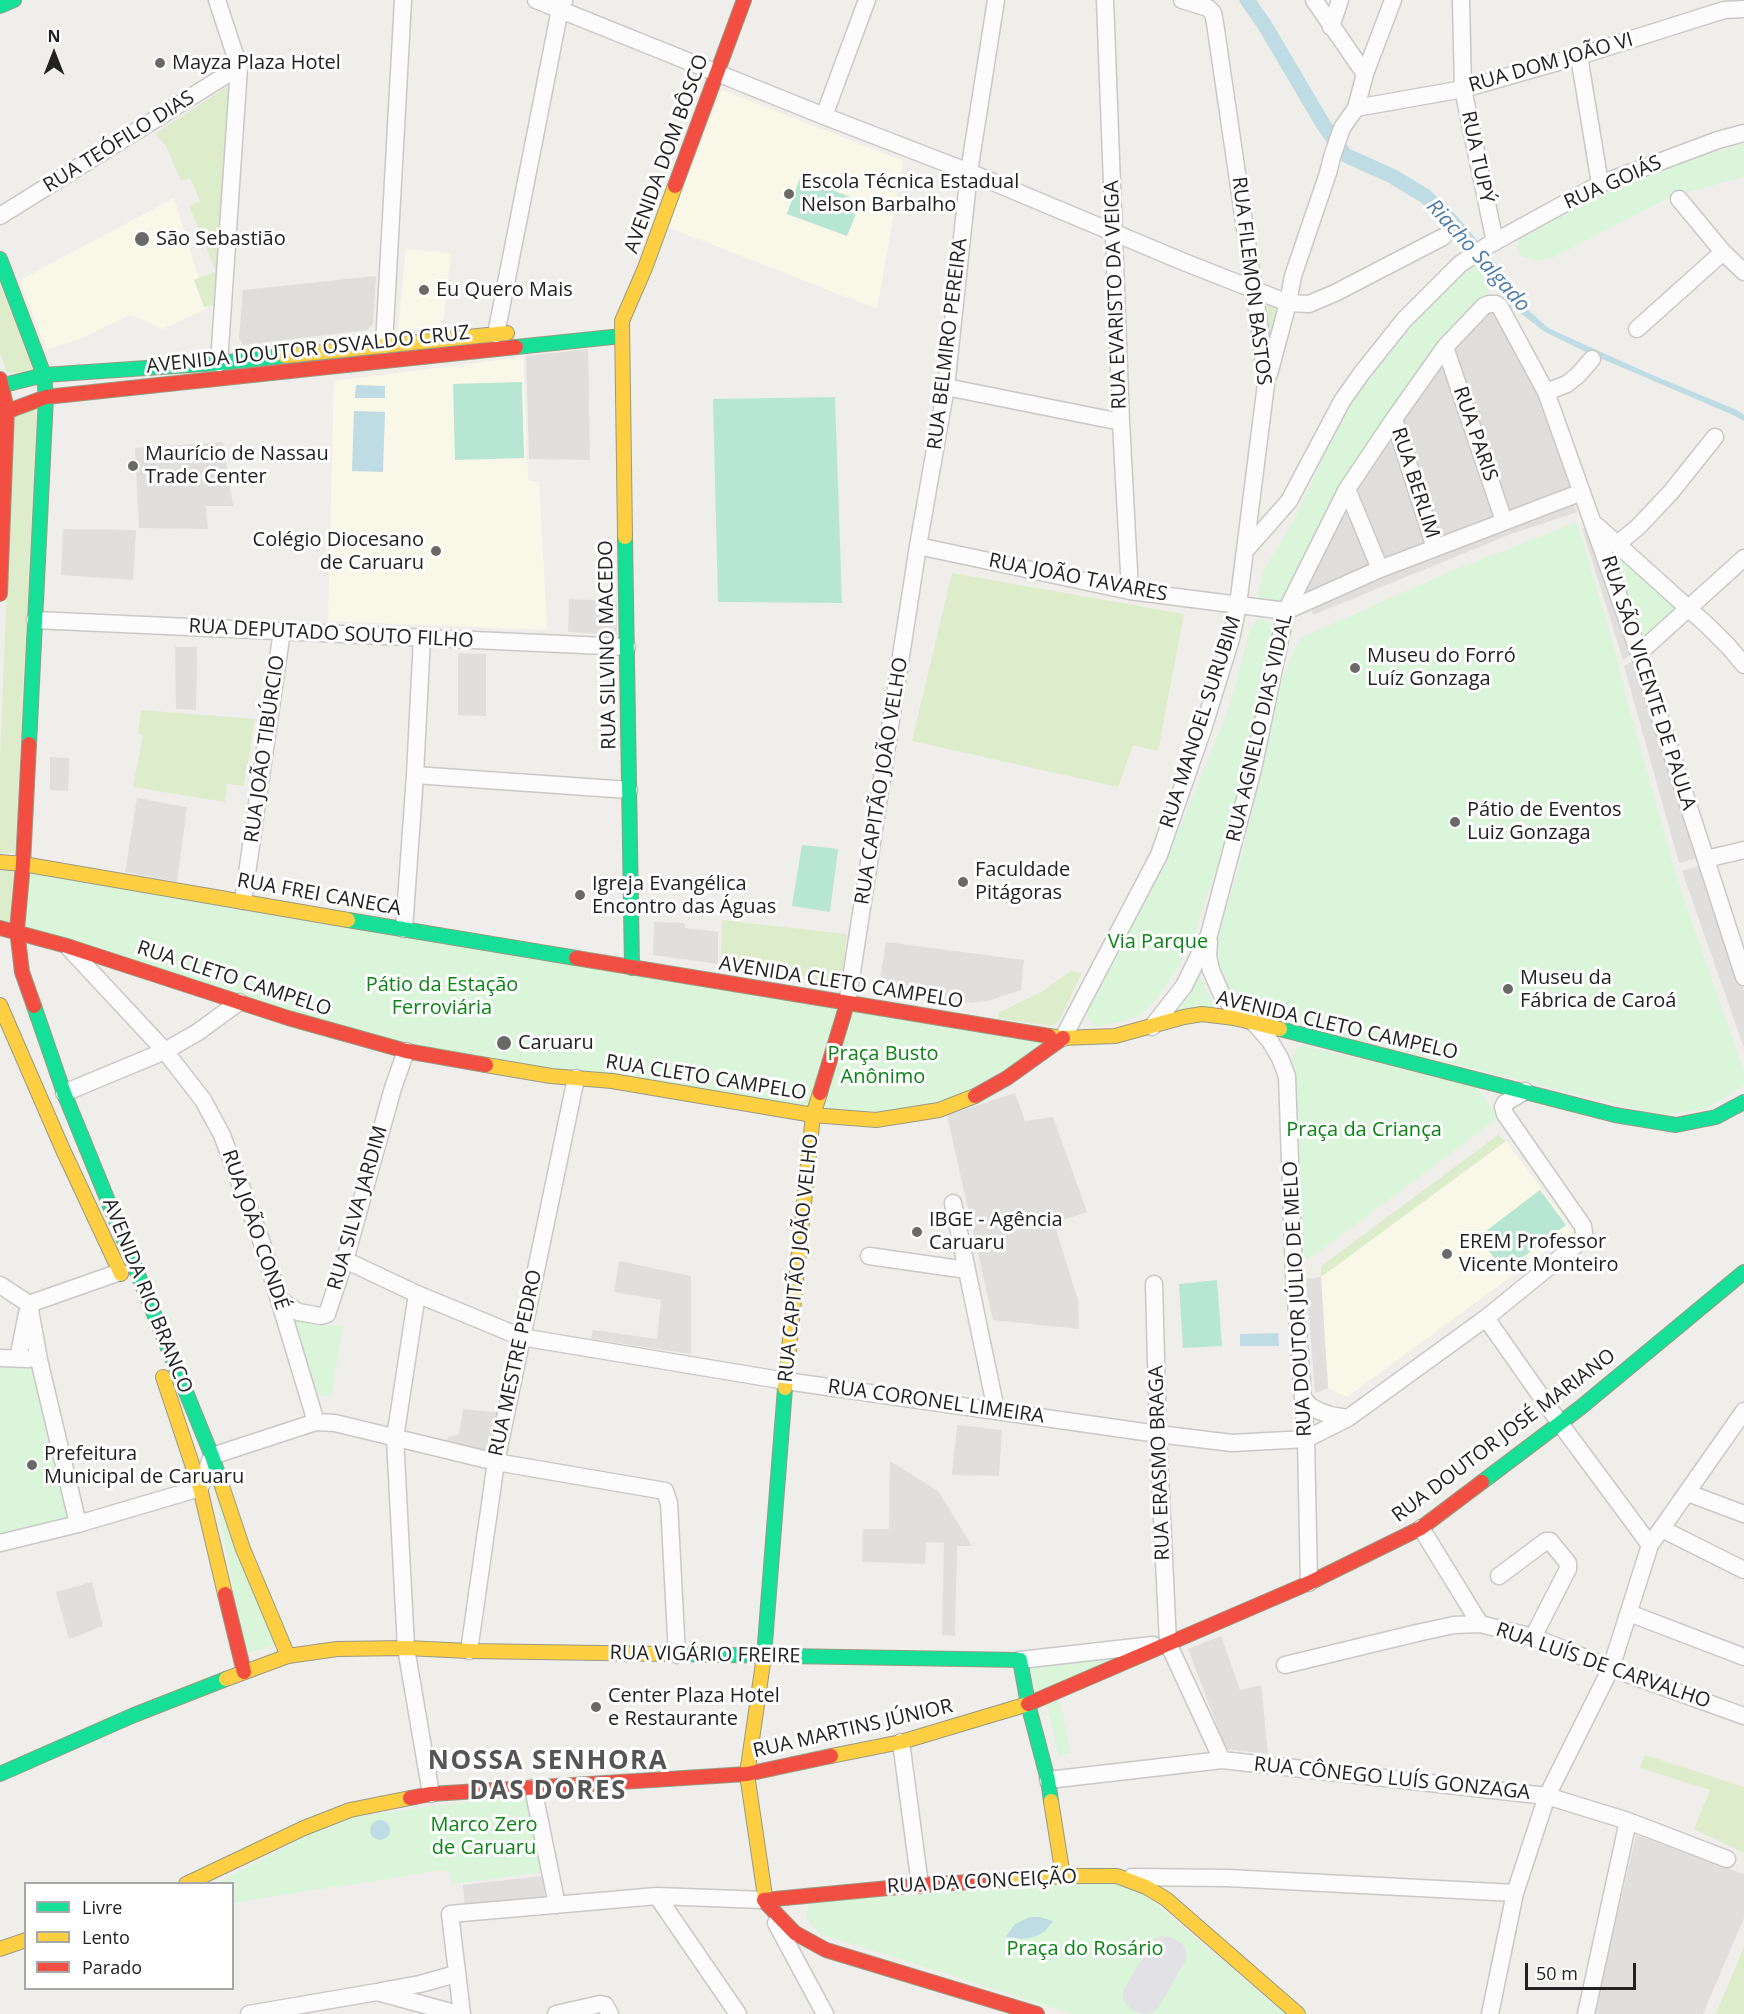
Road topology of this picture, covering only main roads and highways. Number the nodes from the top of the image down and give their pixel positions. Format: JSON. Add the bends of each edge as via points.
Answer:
{"nodes":[{"id":1,"x":14,"y":0,"type":"edge"},
{"id":2,"x":744,"y":0,"type":"edge"},
{"id":3,"x":0,"y":6,"type":"edge"},
{"id":4,"x":0,"y":259,"type":"edge"},
{"id":5,"x":616,"y":322,"type":"joint"},
{"id":6,"x":519,"y":332,"type":"dead end"},
{"id":7,"x":622,"y":336,"type":"junction"},
{"id":8,"x":44,"y":375,"type":"junction"},
{"id":9,"x":1,"y":383,"type":"edge"},
{"id":10,"x":46,"y":397,"type":"junction"},
{"id":11,"x":4,"y":412,"type":"edge"},
{"id":12,"x":0,"y":594,"type":"edge"},
{"id":13,"x":0,"y":862,"type":"edge"},
{"id":14,"x":23,"y":864,"type":"junction"},
{"id":15,"x":0,"y":928,"type":"edge"},
{"id":16,"x":17,"y":932,"type":"junction"},
{"id":17,"x":632,"y":968,"type":"junction"},
{"id":18,"x":847,"y":1004,"type":"junction"},
{"id":19,"x":0,"y":1005,"type":"edge"},
{"id":20,"x":1063,"y":1038,"type":"junction"},
{"id":21,"x":1744,"y":1102,"type":"edge"},
{"id":22,"x":813,"y":1115,"type":"junction"},
{"id":23,"x":1744,"y":1272,"type":"edge"},
{"id":24,"x":129,"y":1291,"type":"dead end"},
{"id":25,"x":138,"y":1310,"type":"dead end"},
{"id":26,"x":1168,"y":1643,"type":"joint"},
{"id":27,"x":288,"y":1656,"type":"junction"},
{"id":28,"x":764,"y":1656,"type":"junction"},
{"id":29,"x":244,"y":1672,"type":"junction"},
{"id":30,"x":1028,"y":1704,"type":"junction"},
{"id":31,"x":0,"y":1774,"type":"edge"},
{"id":32,"x":747,"y":1774,"type":"junction"},
{"id":33,"x":1063,"y":1876,"type":"junction"},
{"id":34,"x":190,"y":1882,"type":"edge"},
{"id":35,"x":765,"y":1903,"type":"junction"},
{"id":36,"x":24,"y":1941,"type":"edge"},
{"id":37,"x":0,"y":1949,"type":"edge"},
{"id":38,"x":989,"y":1998,"type":"junction"},
{"id":39,"x":983,"y":2014,"type":"edge"},
{"id":40,"x":1037,"y":2014,"type":"edge"},
{"id":41,"x":1298,"y":2014,"type":"edge"}],
"edges":[{"from":1,"to":3,"type":"main road"},
{"from":2,"to":5,"type":"main road","name":"AVENIDA DOM BÔSCO","via":[[645,268]]},
{"from":4,"to":8,"type":"main road","name":"AVENIDA RIO BRANCO"},
{"from":5,"to":7,"type":"main road","name":"RUA SILVINO MACEDO"},
{"from":6,"to":8,"type":"main road","name":"AVENIDA DOUTOR OSVALDO CRUZ","via":[[219,363]]},
{"from":7,"to":10,"type":"main road","name":"AVENIDA DOUTOR OSVALDO CRUZ"},
{"from":7,"to":17,"type":"main road","name":"RUA SILVINO MACEDO"},
{"from":8,"to":9,"type":"main road","name":"AVENIDA DOUTOR OSVALDO CRUZ"},
{"from":8,"to":10,"type":"main road","name":"AVENIDA RIO BRANCO"},
{"from":9,"to":11,"type":"main road"},
{"from":10,"to":11,"type":"main road","name":"AVENIDA DOUTOR OSVALDO CRUZ"},
{"from":10,"to":14,"type":"main road","name":"AVENIDA RIO BRANCO"},
{"from":11,"to":12,"type":"main road"},
{"from":13,"to":14,"type":"main road","name":"RUA FREI CANECA"},
{"from":14,"to":16,"type":"main road","name":"AVENIDA RIO BRANCO"},
{"from":14,"to":17,"type":"main road","name":"RUA FREI CANECA"},
{"from":15,"to":16,"type":"main road","name":"RUA CLETO CAMPELO"},
{"from":16,"to":22,"type":"main road","name":"RUA CLETO CAMPELO","via":[[406,1052]]},
{"from":16,"to":27,"type":"main road","name":"AVENIDA RIO BRANCO","via":[[22,972],[64,1093],[212,1456],[243,1550]]},
{"from":17,"to":18,"type":"main road","name":"AVENIDA CLETO CAMPELO"},
{"from":18,"to":20,"type":"main road","name":"AVENIDA CLETO CAMPELO"},
{"from":18,"to":22,"type":"main road","name":"RUA CAPITÃO JOÃO VELHO"},
{"from":19,"to":24,"type":"main road","name":"AVENIDA RIO BRANCO"},
{"from":20,"to":21,"type":"main road","name":"AVENIDA CLETO CAMPELO","via":[[1115,1036],[1202,1014],[1234,1018],[1616,1115],[1676,1125],[1716,1117]]},
{"from":20,"to":22,"type":"main road","name":"RUA CLETO CAMPELO","via":[[1007,1078],[939,1110],[876,1119]]},
{"from":22,"to":28,"type":"main road","name":"RUA CAPITÃO JOÃO VELHO"},
{"from":23,"to":26,"type":"main road","name":"RUA DOUTOR JOSÉ MARIANO","via":[[1580,1408],[1420,1528],[1309,1583]]},
{"from":25,"to":29,"type":"main road","name":"AVENIDA RIO BRANCO","via":[[200,1488]]},
{"from":26,"to":30,"type":"main road","name":"RUA MARTINS JÚNIOR"},
{"from":27,"to":28,"type":"main road","name":"RUA VIGÁRIO FREIRE","via":[[337,1649],[406,1648]]},
{"from":27,"to":29,"type":"main road","name":"RUA VIGÁRIO FREIRE"},
{"from":28,"to":30,"type":"main road","name":"RUA VIGÁRIO FREIRE","via":[[1020,1659]]},
{"from":28,"to":32,"type":"main road","name":"RUA CAPITÃO JOÃO VELHO"},
{"from":29,"to":31,"type":"main road","name":"RUA VIGÁRIO FREIRE"},
{"from":30,"to":32,"type":"main road","name":"RUA MARTINS JÚNIOR","via":[[901,1742]]},
{"from":30,"to":33,"type":"main road","via":[[1048,1780]]},
{"from":32,"to":34,"type":"main road","name":"RUA MARTINS JÚNIOR","via":[[431,1794],[350,1810]]},
{"from":32,"to":35,"type":"main road","name":"RUA CAPITÃO JOÃO VELHO"},
{"from":33,"to":35,"type":"main road","name":"RUA DA CONCEIÇÃO","via":[[920,1885]]},
{"from":33,"to":41,"type":"main road","name":"RUA DA CONCEIÇÃO","via":[[1117,1876],[1146,1887],[1166,1899]]},
{"from":35,"to":38,"type":"main road","via":[[795,1933],[826,1950]]},
{"from":36,"to":37,"type":"main road"},
{"from":38,"to":39,"type":"main road"},
{"from":38,"to":40,"type":"main road"}]}
